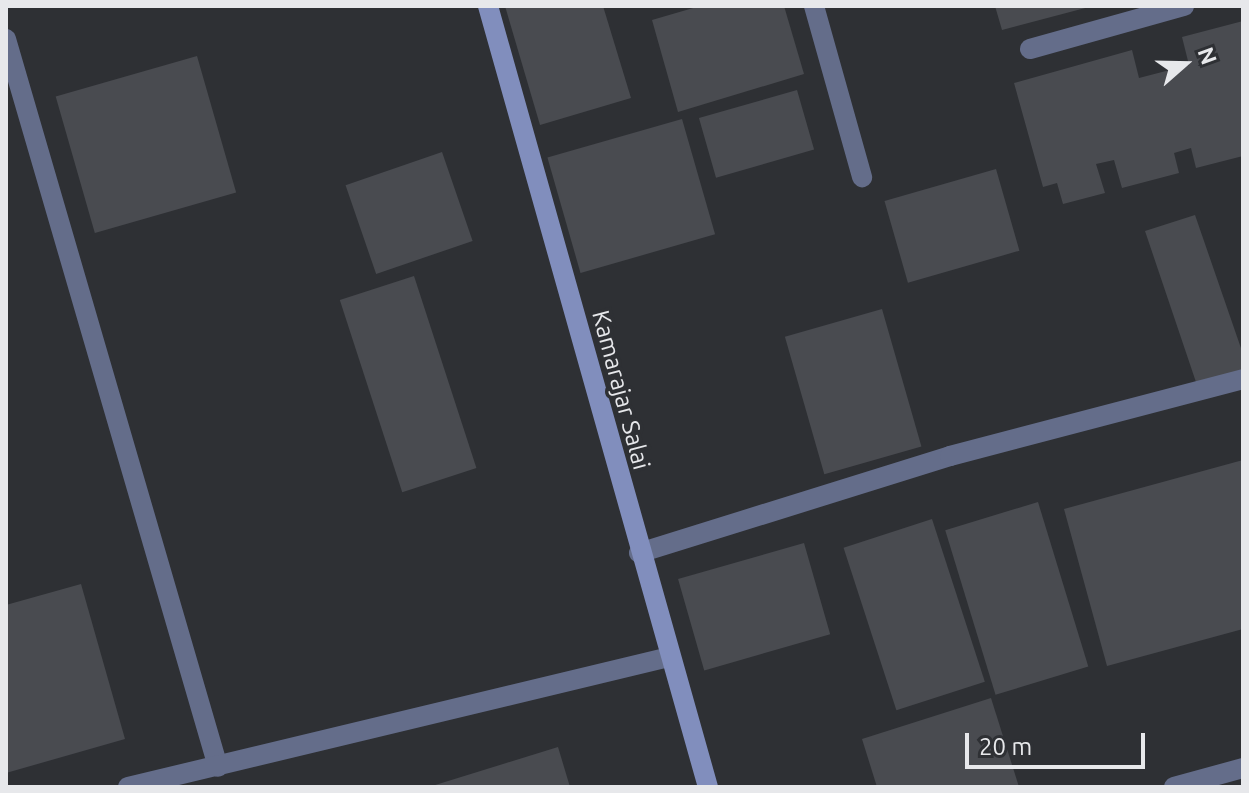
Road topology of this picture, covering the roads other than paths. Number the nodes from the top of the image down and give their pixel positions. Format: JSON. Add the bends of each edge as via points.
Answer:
{"nodes":[{"id":1,"x":488,"y":6,"type":"edge"},
{"id":2,"x":814,"y":6,"type":"edge"},
{"id":3,"x":1184,"y":6,"type":"edge"},
{"id":4,"x":6,"y":39,"type":"edge"},
{"id":5,"x":1030,"y":49,"type":"dead end"},
{"id":6,"x":862,"y":177,"type":"dead end"},
{"id":7,"x":1243,"y":379,"type":"edge"},
{"id":8,"x":639,"y":553,"type":"junction"},
{"id":9,"x":669,"y":657,"type":"junction"},
{"id":10,"x":218,"y":767,"type":"junction"},
{"id":11,"x":1243,"y":768,"type":"edge"},
{"id":12,"x":128,"y":787,"type":"edge"},
{"id":13,"x":708,"y":787,"type":"edge"},
{"id":14,"x":1174,"y":787,"type":"edge"}],
"edges":[{"from":1,"to":8,"type":"main road","name":"Kamarajar Salai"},
{"from":2,"to":6,"type":"street"},
{"from":3,"to":5,"type":"street"},
{"from":4,"to":10,"type":"street"},
{"from":7,"to":8,"type":"street","via":[[950,456]]},
{"from":8,"to":9,"type":"main road","name":"Kamarajar Salai"},
{"from":9,"to":10,"type":"street"},
{"from":9,"to":13,"type":"main road","name":"Kamarajar Salai"},
{"from":10,"to":12,"type":"street"},
{"from":11,"to":14,"type":"street"}]}
